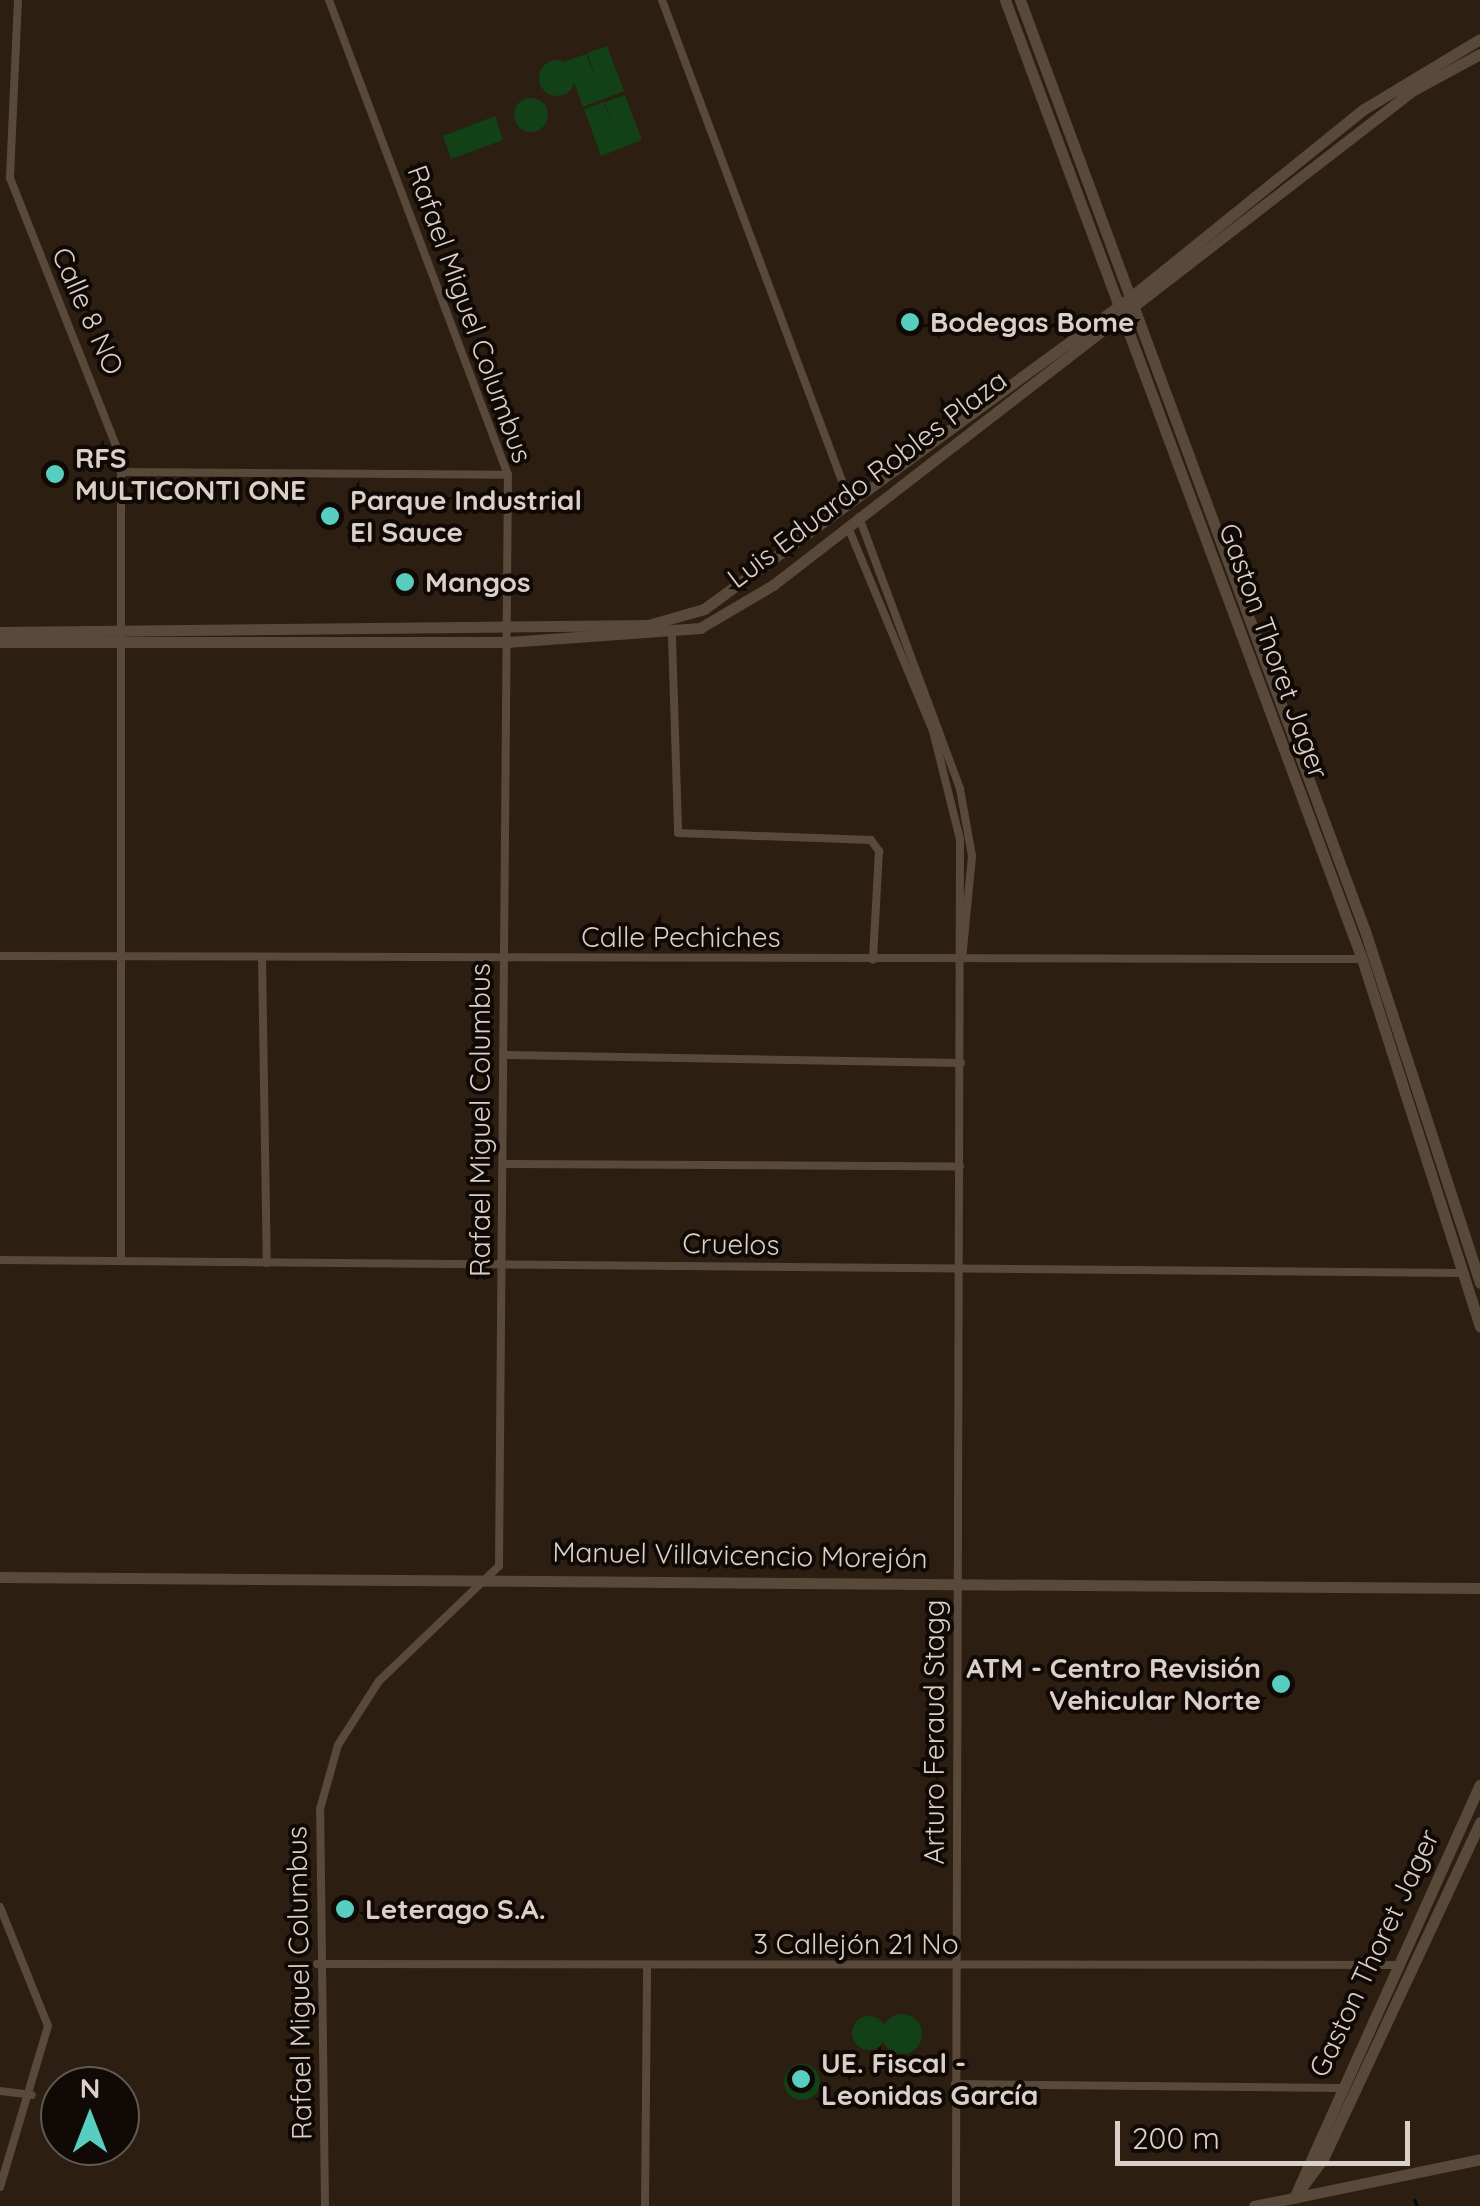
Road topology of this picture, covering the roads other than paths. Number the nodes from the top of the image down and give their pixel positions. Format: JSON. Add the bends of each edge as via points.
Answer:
{"nodes":[{"id":1,"x":18,"y":0,"type":"edge"},
{"id":2,"x":329,"y":0,"type":"edge"},
{"id":3,"x":662,"y":0,"type":"edge"},
{"id":4,"x":1004,"y":0,"type":"edge"},
{"id":5,"x":1020,"y":0,"type":"edge"},
{"id":6,"x":1480,"y":38,"type":"edge"},
{"id":7,"x":1480,"y":54,"type":"edge"},
{"id":8,"x":1125,"y":307,"type":"junction"},
{"id":9,"x":121,"y":472,"type":"junction"},
{"id":10,"x":508,"y":474,"type":"junction"},
{"id":11,"x":851,"y":505,"type":"junction"},
{"id":12,"x":859,"y":517,"type":"junction"},
{"id":13,"x":848,"y":526,"type":"junction"},
{"id":14,"x":506,"y":627,"type":"junction"},
{"id":15,"x":0,"y":632,"type":"edge"},
{"id":16,"x":122,"y":637,"type":"junction"},
{"id":17,"x":672,"y":637,"type":"junction"},
{"id":18,"x":0,"y":642,"type":"edge"},
{"id":19,"x":506,"y":642,"type":"junction"},
{"id":20,"x":0,"y":956,"type":"edge"},
{"id":21,"x":122,"y":956,"type":"junction"},
{"id":22,"x":262,"y":957,"type":"junction"},
{"id":23,"x":504,"y":959,"type":"junction"},
{"id":24,"x":962,"y":959,"type":"junction"},
{"id":25,"x":1362,"y":959,"type":"junction"},
{"id":26,"x":873,"y":960,"type":"junction"},
{"id":27,"x":504,"y":1055,"type":"junction"},
{"id":28,"x":961,"y":1063,"type":"junction"},
{"id":29,"x":503,"y":1164,"type":"junction"},
{"id":30,"x":960,"y":1166,"type":"junction"},
{"id":31,"x":0,"y":1260,"type":"edge"},
{"id":32,"x":121,"y":1262,"type":"junction"},
{"id":33,"x":267,"y":1263,"type":"junction"},
{"id":34,"x":502,"y":1265,"type":"junction"},
{"id":35,"x":961,"y":1269,"type":"junction"},
{"id":36,"x":1461,"y":1273,"type":"junction"},
{"id":37,"x":1480,"y":1283,"type":"edge"},
{"id":38,"x":1480,"y":1326,"type":"edge"},
{"id":39,"x":0,"y":1576,"type":"edge"},
{"id":40,"x":495,"y":1578,"type":"junction"},
{"id":41,"x":956,"y":1582,"type":"junction"},
{"id":42,"x":1480,"y":1588,"type":"edge"},
{"id":43,"x":1480,"y":1785,"type":"edge"},
{"id":44,"x":1480,"y":1822,"type":"edge"},
{"id":45,"x":1475,"y":1842,"type":"edge"},
{"id":46,"x":0,"y":1907,"type":"edge"},
{"id":47,"x":317,"y":1964,"type":"junction"},
{"id":48,"x":647,"y":1966,"type":"junction"},
{"id":49,"x":1394,"y":1966,"type":"junction"},
{"id":50,"x":956,"y":1967,"type":"junction"},
{"id":51,"x":956,"y":2084,"type":"junction"},
{"id":52,"x":1338,"y":2088,"type":"junction"},
{"id":53,"x":0,"y":2091,"type":"edge"},
{"id":54,"x":32,"y":2094,"type":"junction"},
{"id":55,"x":1480,"y":2159,"type":"edge"},
{"id":56,"x":4,"y":2167,"type":"edge"},
{"id":57,"x":0,"y":2188,"type":"edge"},
{"id":58,"x":1292,"y":2202,"type":"edge"},
{"id":59,"x":325,"y":2206,"type":"edge"},
{"id":60,"x":645,"y":2206,"type":"edge"},
{"id":61,"x":956,"y":2206,"type":"edge"},
{"id":62,"x":1254,"y":2206,"type":"edge"}],
"edges":[{"from":1,"to":9,"type":"street","name":"Calle 8 NO","via":[[10,178],[107,410]]},
{"from":2,"to":10,"type":"street","name":"Rafael Miguel Columbus"},
{"from":3,"to":11,"type":"street"},
{"from":4,"to":8,"type":"street","name":"Gaston Thoret Jager"},
{"from":5,"to":8,"type":"street","name":"Gaston Thoret Jager"},
{"from":6,"to":8,"type":"street","name":"Luis Eduardo Robles Plaza","via":[[1364,109]]},
{"from":7,"to":8,"type":"street","name":"Luis Eduardo Robles Plaza","via":[[1412,91]]},
{"from":8,"to":11,"type":"street","name":"Luis Eduardo Robles Plaza"},
{"from":8,"to":12,"type":"street","name":"Luis Eduardo Robles Plaza"},
{"from":8,"to":25,"type":"street","name":"Gaston Thoret Jager"},
{"from":8,"to":37,"type":"street","name":"Gaston Thoret Jager","via":[[1365,931]]},
{"from":9,"to":10,"type":"street"},
{"from":9,"to":16,"type":"street","name":"Calle 8 NO"},
{"from":10,"to":14,"type":"street","name":"Rafael Miguel Columbus"},
{"from":11,"to":14,"type":"street","name":"Luis Eduardo Robles Plaza","via":[[729,598],[672,621]]},
{"from":12,"to":13,"type":"street","name":"Luis Eduardo Robles Plaza"},
{"from":12,"to":24,"type":"street","name":"Arturo Feraud Stagg","via":[[960,788],[972,856]]},
{"from":13,"to":17,"type":"street","name":"Luis Eduardo Robles Plaza","via":[[745,606]]},
{"from":13,"to":24,"type":"street","name":"Arturo Feraud Stagg","via":[[952,791]]},
{"from":14,"to":16,"type":"street","name":"Luis Eduardo Robles Plaza"},
{"from":14,"to":19,"type":"street","name":"Rafael Miguel Columbus"},
{"from":15,"to":16,"type":"street","name":"Luis Eduardo Robles Plaza"},
{"from":16,"to":18,"type":"street","name":"Luis Eduardo Robles Plaza"},
{"from":16,"to":19,"type":"street","name":"Luis Eduardo Robles Plaza"},
{"from":16,"to":21,"type":"street"},
{"from":17,"to":19,"type":"street","name":"Luis Eduardo Robles Plaza"},
{"from":17,"to":26,"type":"street","via":[[678,833],[871,840],[880,851]]},
{"from":19,"to":23,"type":"street","name":"Rafael Miguel Columbus"},
{"from":20,"to":21,"type":"street","name":"Calle Pechiches"},
{"from":21,"to":22,"type":"street","name":"Calle Pechiches"},
{"from":21,"to":32,"type":"street"},
{"from":22,"to":23,"type":"street","name":"Calle Pechiches"},
{"from":22,"to":33,"type":"street"},
{"from":23,"to":26,"type":"street","name":"Calle Pechiches"},
{"from":23,"to":27,"type":"street","name":"Rafael Miguel Columbus"},
{"from":24,"to":25,"type":"street","name":"Calle Pechiches"},
{"from":24,"to":26,"type":"street","name":"Calle Pechiches"},
{"from":24,"to":28,"type":"street","name":"Arturo Feraud Stagg"},
{"from":25,"to":36,"type":"street","name":"Gaston Thoret Jager"},
{"from":27,"to":28,"type":"street"},
{"from":27,"to":29,"type":"street","name":"Rafael Miguel Columbus"},
{"from":28,"to":30,"type":"street","name":"Arturo Feraud Stagg"},
{"from":29,"to":30,"type":"street"},
{"from":29,"to":34,"type":"street","name":"Rafael Miguel Columbus"},
{"from":30,"to":35,"type":"street","name":"Arturo Feraud Stagg"},
{"from":31,"to":32,"type":"street","name":"Cruelos"},
{"from":32,"to":33,"type":"street","name":"Cruelos"},
{"from":33,"to":34,"type":"street","name":"Cruelos"},
{"from":34,"to":35,"type":"street","name":"Cruelos"},
{"from":34,"to":40,"type":"street","name":"Rafael Miguel Columbus"},
{"from":35,"to":36,"type":"street","name":"Cruelos"},
{"from":35,"to":41,"type":"street","name":"Arturo Feraud Stagg"},
{"from":36,"to":38,"type":"street","name":"Gaston Thoret Jager"},
{"from":39,"to":40,"type":"street","name":"Manuel Villavicencio Morejón"},
{"from":40,"to":41,"type":"street","name":"Manuel Villavicencio Morejón"},
{"from":40,"to":47,"type":"street","name":"Rafael Miguel Columbus","via":[[379,1681],[338,1745],[320,1809]]},
{"from":41,"to":42,"type":"street","name":"Manuel Villavicencio Morejón"},
{"from":41,"to":50,"type":"street","name":"Arturo Feraud Stagg"},
{"from":43,"to":49,"type":"street","name":"Gaston Thoret Jager"},
{"from":44,"to":45,"type":"street","name":"Gaston Thoret Jager"},
{"from":45,"to":58,"type":"street","name":"Gaston Thoret Jager","via":[[1323,2159]]},
{"from":46,"to":54,"type":"street","via":[[48,2026]]},
{"from":47,"to":48,"type":"street","name":"3 Callejón 21 No"},
{"from":47,"to":59,"type":"street","name":"Rafael Miguel Columbus"},
{"from":48,"to":50,"type":"street","name":"3 Callejón 21 No"},
{"from":48,"to":60,"type":"street"},
{"from":49,"to":50,"type":"street","name":"3 Callejón 21 No"},
{"from":49,"to":52,"type":"street","name":"Gaston Thoret Jager"},
{"from":50,"to":51,"type":"street","name":"Arturo Feraud Stagg"},
{"from":51,"to":52,"type":"street"},
{"from":51,"to":61,"type":"street","name":"Arturo Feraud Stagg"},
{"from":52,"to":58,"type":"street","name":"Gaston Thoret Jager"},
{"from":53,"to":54,"type":"street"},
{"from":54,"to":56,"type":"street"},
{"from":55,"to":58,"type":"street"},
{"from":56,"to":57,"type":"street"},
{"from":58,"to":62,"type":"street"}]}
